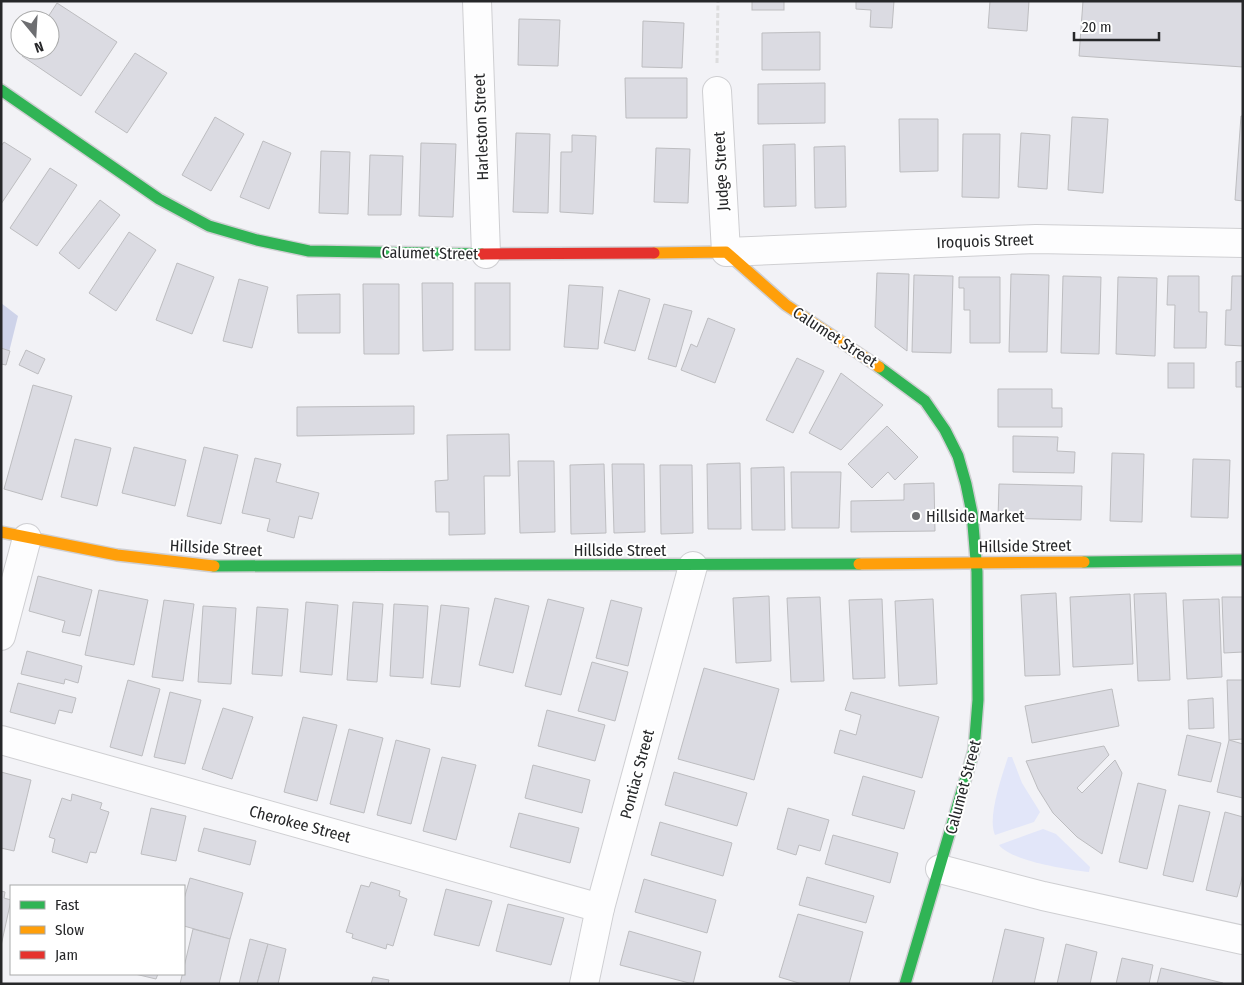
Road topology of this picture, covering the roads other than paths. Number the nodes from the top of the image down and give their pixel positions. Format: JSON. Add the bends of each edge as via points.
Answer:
{"nodes":[{"id":1,"x":477,"y":1,"type":"edge"},
{"id":2,"x":1,"y":90,"type":"edge"},
{"id":3,"x":716,"y":91,"type":"road end"},
{"id":4,"x":1243,"y":243,"type":"edge"},
{"id":5,"x":726,"y":252,"type":"junction"},
{"id":6,"x":486,"y":254,"type":"junction"},
{"id":7,"x":14,"y":535,"type":"edge"},
{"id":8,"x":1243,"y":560,"type":"edge"},
{"id":9,"x":978,"y":563,"type":"junction"},
{"id":10,"x":693,"y":566,"type":"junction"},
{"id":11,"x":1,"y":636,"type":"edge"},
{"id":12,"x":1,"y":740,"type":"edge"},
{"id":13,"x":940,"y":869,"type":"junction"},
{"id":14,"x":600,"y":908,"type":"junction"},
{"id":15,"x":1243,"y":940,"type":"edge"},
{"id":16,"x":584,"y":984,"type":"edge"},
{"id":17,"x":905,"y":984,"type":"edge"}],
"edges":[{"from":1,"to":6,"type":"street","name":"Harleston Street"},
{"from":2,"to":6,"type":"street","name":"Calumet Street","via":[[159,199],[209,226],[309,251]]},
{"from":3,"to":5,"type":"street","name":"Judge Street"},
{"from":4,"to":5,"type":"street","name":"Iroquois Street","via":[[1036,239]]},
{"from":5,"to":6,"type":"street","name":"Calumet Street"},
{"from":5,"to":9,"type":"street","name":"Calumet Street","via":[[784,303],[862,353],[927,403],[953,444],[963,468],[974,514]]},
{"from":7,"to":10,"type":"street","name":"Hillside Street","via":[[166,563],[235,567]]},
{"from":7,"to":11,"type":"street"},
{"from":8,"to":9,"type":"street","name":"Hillside Street"},
{"from":9,"to":10,"type":"street","name":"Hillside Street"},
{"from":9,"to":13,"type":"street","name":"Calumet Street","via":[[979,706],[976,740]]},
{"from":10,"to":14,"type":"street","name":"Pontiac Street"},
{"from":12,"to":14,"type":"street","name":"Cherokee Street"},
{"from":13,"to":15,"type":"street","via":[[1043,896]]},
{"from":13,"to":17,"type":"street","name":"Calumet Street"},
{"from":14,"to":16,"type":"street","name":"Pontiac Street"}]}
